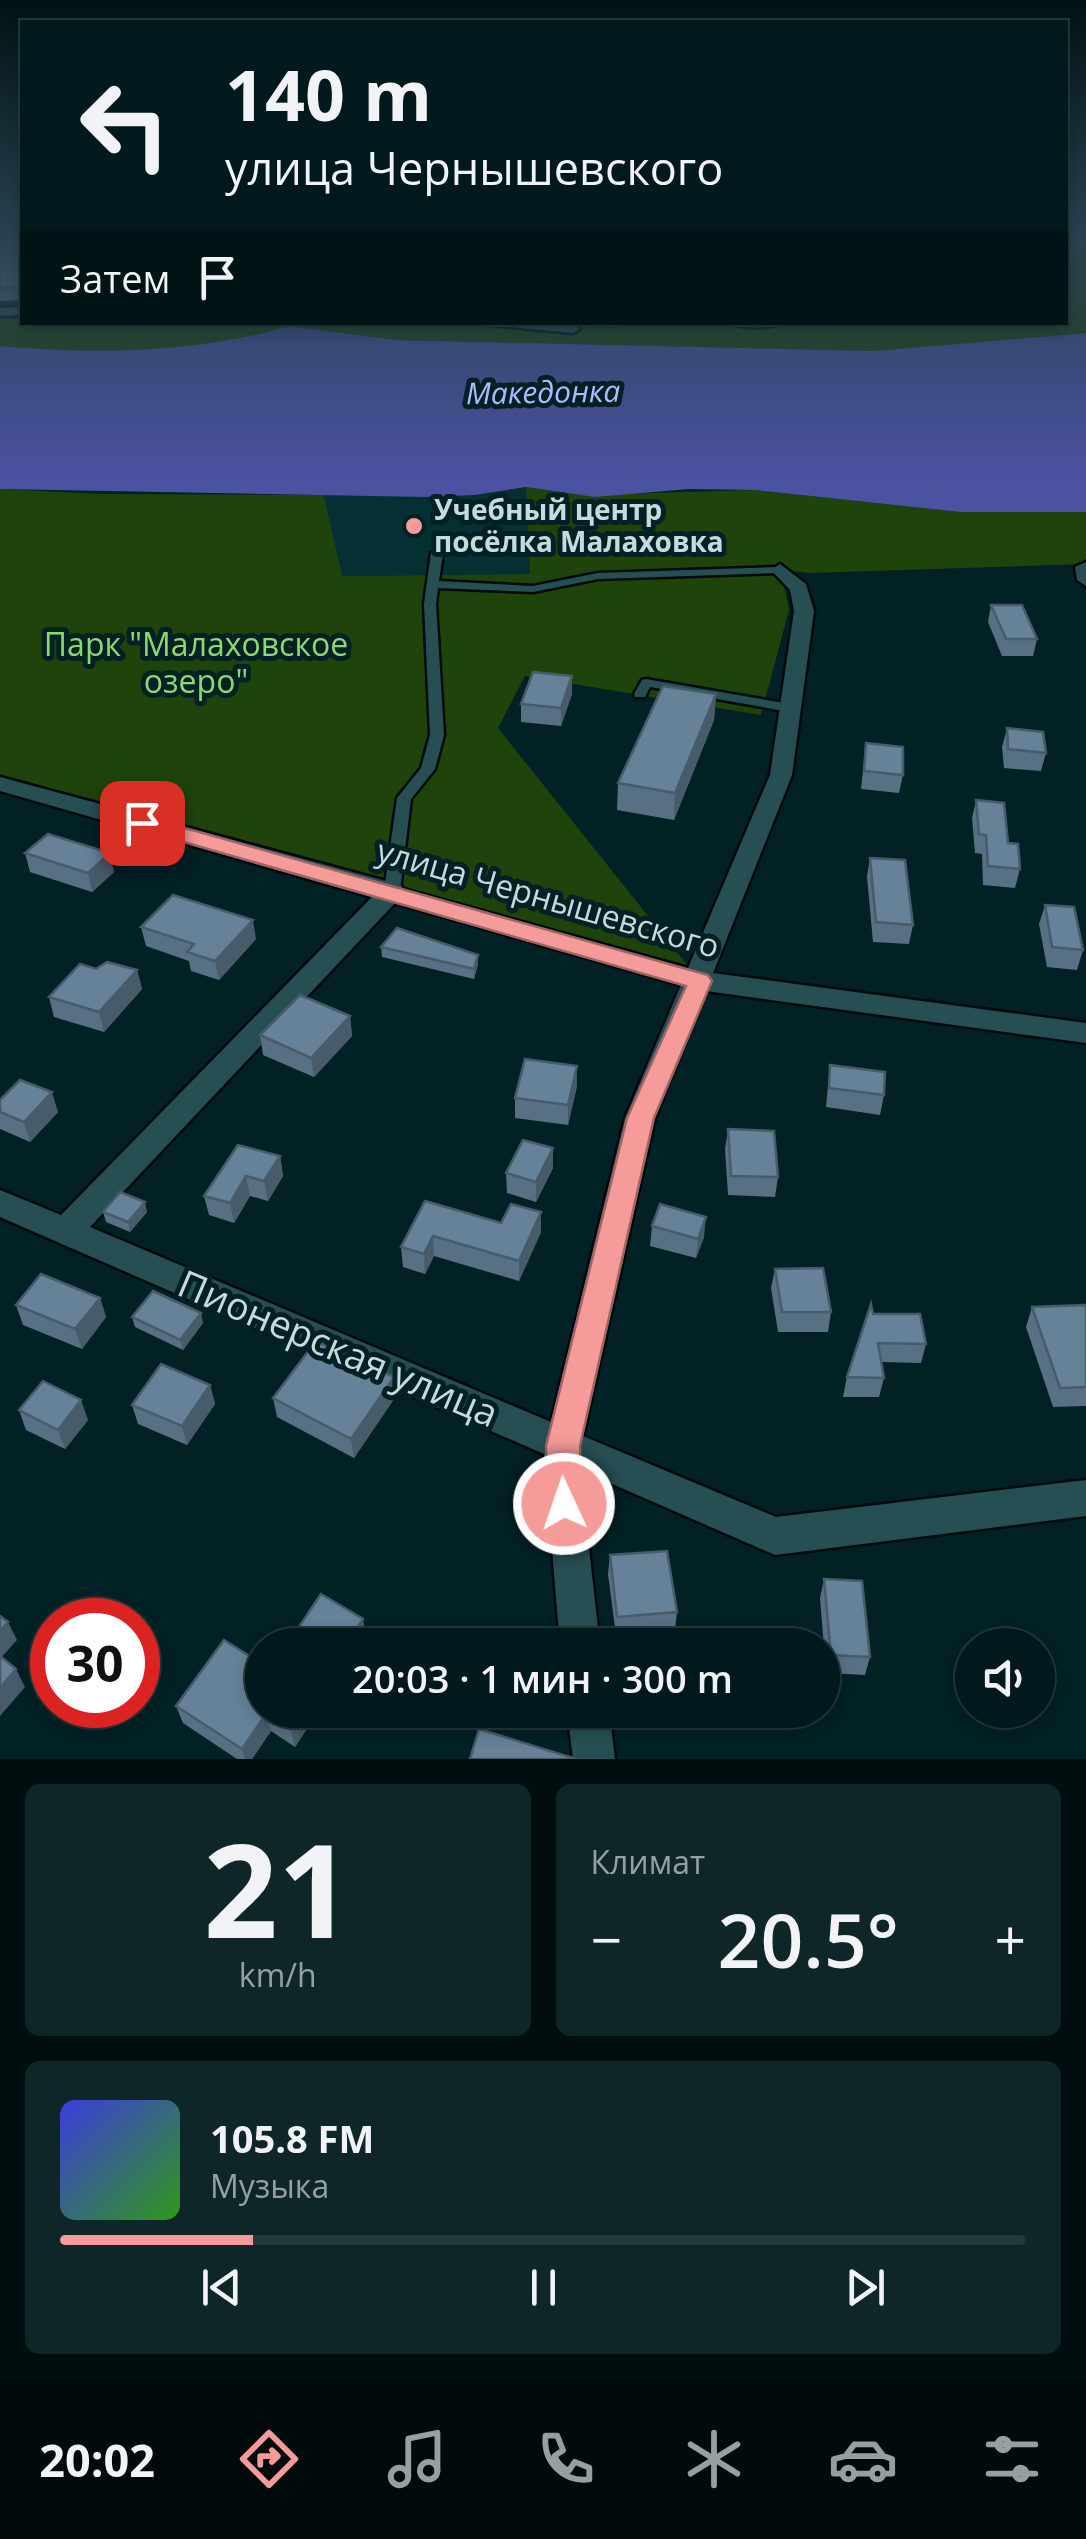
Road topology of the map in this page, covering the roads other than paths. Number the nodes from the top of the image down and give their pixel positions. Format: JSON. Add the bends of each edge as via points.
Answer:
{"nodes":[{"id":1,"x":512,"y":325,"type":"edge"},
{"id":2,"x":573,"y":329,"type":"dead end"},
{"id":3,"x":436,"y":553,"type":"dead end"},
{"id":4,"x":780,"y":570,"type":"joint"},
{"id":5,"x":432,"y":584,"type":"junction"},
{"id":6,"x":640,"y":694,"type":"dead end"},
{"id":7,"x":790,"y":708,"type":"junction"},
{"id":8,"x":0,"y":784,"type":"edge"},
{"id":9,"x":392,"y":891,"type":"junction"},
{"id":10,"x":700,"y":981,"type":"junction"},
{"id":11,"x":1086,"y":1033,"type":"edge"},
{"id":12,"x":0,"y":1203,"type":"edge"},
{"id":13,"x":65,"y":1232,"type":"junction"},
{"id":14,"x":563,"y":1446,"type":"junction"},
{"id":15,"x":1086,"y":1498,"type":"edge"},
{"id":16,"x":578,"y":1628,"type":"edge"},
{"id":17,"x":590,"y":1728,"type":"edge"},
{"id":18,"x":594,"y":1759,"type":"edge"}],
"edges":[{"from":1,"to":2,"type":"street"},
{"from":3,"to":5,"type":"lane"},
{"from":4,"to":5,"type":"lane","via":[[610,576],[533,590]]},
{"from":4,"to":7,"type":"street","via":[[799,588],[804,612]]},
{"from":5,"to":9,"type":"lane","via":[[437,735],[428,769],[404,798]]},
{"from":6,"to":7,"type":"lane","via":[[646,684]]},
{"from":7,"to":10,"type":"street","via":[[781,775]]},
{"from":8,"to":9,"type":"street","name":"улица Чернышевского"},
{"from":9,"to":10,"type":"street","name":"улица Чернышевского"},
{"from":9,"to":13,"type":"street"},
{"from":10,"to":11,"type":"street","name":"улица Чернышевского"},
{"from":10,"to":14,"type":"street","via":[[640,1118]]},
{"from":12,"to":13,"type":"street","name":"Пионерская улица"},
{"from":13,"to":14,"type":"street","name":"Пионерская улица"},
{"from":14,"to":15,"type":"street","name":"Пионерская улица","via":[[775,1536]]},
{"from":14,"to":16,"type":"street"},
{"from":17,"to":18,"type":"street"}]}
